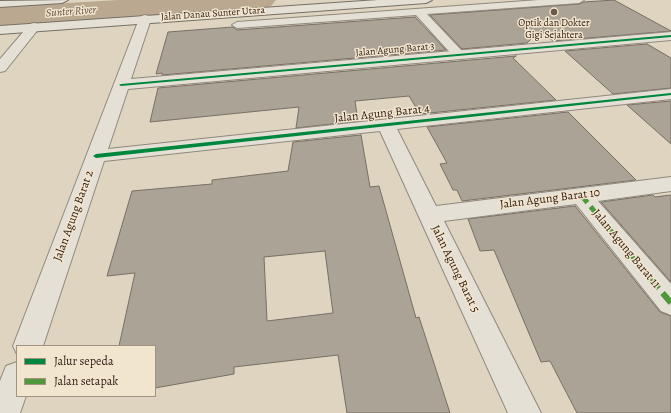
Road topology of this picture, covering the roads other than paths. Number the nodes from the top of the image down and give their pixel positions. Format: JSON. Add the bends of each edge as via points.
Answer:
{"nodes":[{"id":1,"x":62,"y":0,"type":"edge"},
{"id":2,"x":426,"y":0,"type":"edge"},
{"id":3,"x":579,"y":0,"type":"edge"},
{"id":4,"x":0,"y":4,"type":"edge"},
{"id":5,"x":419,"y":12,"type":"junction"},
{"id":6,"x":139,"y":20,"type":"junction"},
{"id":7,"x":237,"y":25,"type":"dead end"},
{"id":8,"x":34,"y":27,"type":"junction"},
{"id":9,"x":0,"y":30,"type":"edge"},
{"id":10,"x":671,"y":36,"type":"edge"},
{"id":11,"x":459,"y":55,"type":"junction"},
{"id":12,"x":0,"y":68,"type":"edge"},
{"id":13,"x":121,"y":85,"type":"junction"},
{"id":14,"x":671,"y":94,"type":"edge"},
{"id":15,"x":386,"y":125,"type":"junction"},
{"id":16,"x":96,"y":156,"type":"junction"},
{"id":17,"x":671,"y":184,"type":"edge"},
{"id":18,"x":581,"y":195,"type":"junction"},
{"id":19,"x":429,"y":215,"type":"junction"},
{"id":20,"x":671,"y":303,"type":"edge"},
{"id":21,"x":28,"y":345,"type":"edge"},
{"id":22,"x":16,"y":380,"type":"edge"},
{"id":23,"x":4,"y":413,"type":"edge"},
{"id":24,"x":525,"y":413,"type":"edge"}],
"edges":[{"from":1,"to":4,"type":"street"},
{"from":2,"to":6,"type":"street","name":"Jalan Danau Sunter Utara"},
{"from":3,"to":5,"type":"lane"},
{"from":5,"to":7,"type":"lane"},
{"from":5,"to":11,"type":"lane"},
{"from":6,"to":8,"type":"street","name":"Jalan Danau Sunter Utara"},
{"from":6,"to":13,"type":"street","name":"Jalan Agung Barat 2"},
{"from":8,"to":9,"type":"street","name":"Jalan Danau Sunter Utara"},
{"from":8,"to":12,"type":"street"},
{"from":10,"to":11,"type":"street","name":"Jalan Agung Barat 3"},
{"from":11,"to":13,"type":"street","name":"Jalan Agung Barat 3"},
{"from":13,"to":16,"type":"street","name":"Jalan Agung Barat 2"},
{"from":14,"to":15,"type":"street","name":"Jalan Agung Barat 4"},
{"from":15,"to":16,"type":"street","name":"Jalan Agung Barat 4"},
{"from":15,"to":19,"type":"street","name":"Jalan Agung Barat 5"},
{"from":16,"to":21,"type":"street","name":"Jalan Agung Barat 2"},
{"from":17,"to":18,"type":"street","name":"Jalan Agung Barat 10"},
{"from":18,"to":19,"type":"street","name":"Jalan Agung Barat 10"},
{"from":18,"to":20,"type":"street","name":"Jalan Agung Barat 11"},
{"from":19,"to":24,"type":"street","name":"Jalan Agung Barat 5"},
{"from":22,"to":23,"type":"street"}]}
